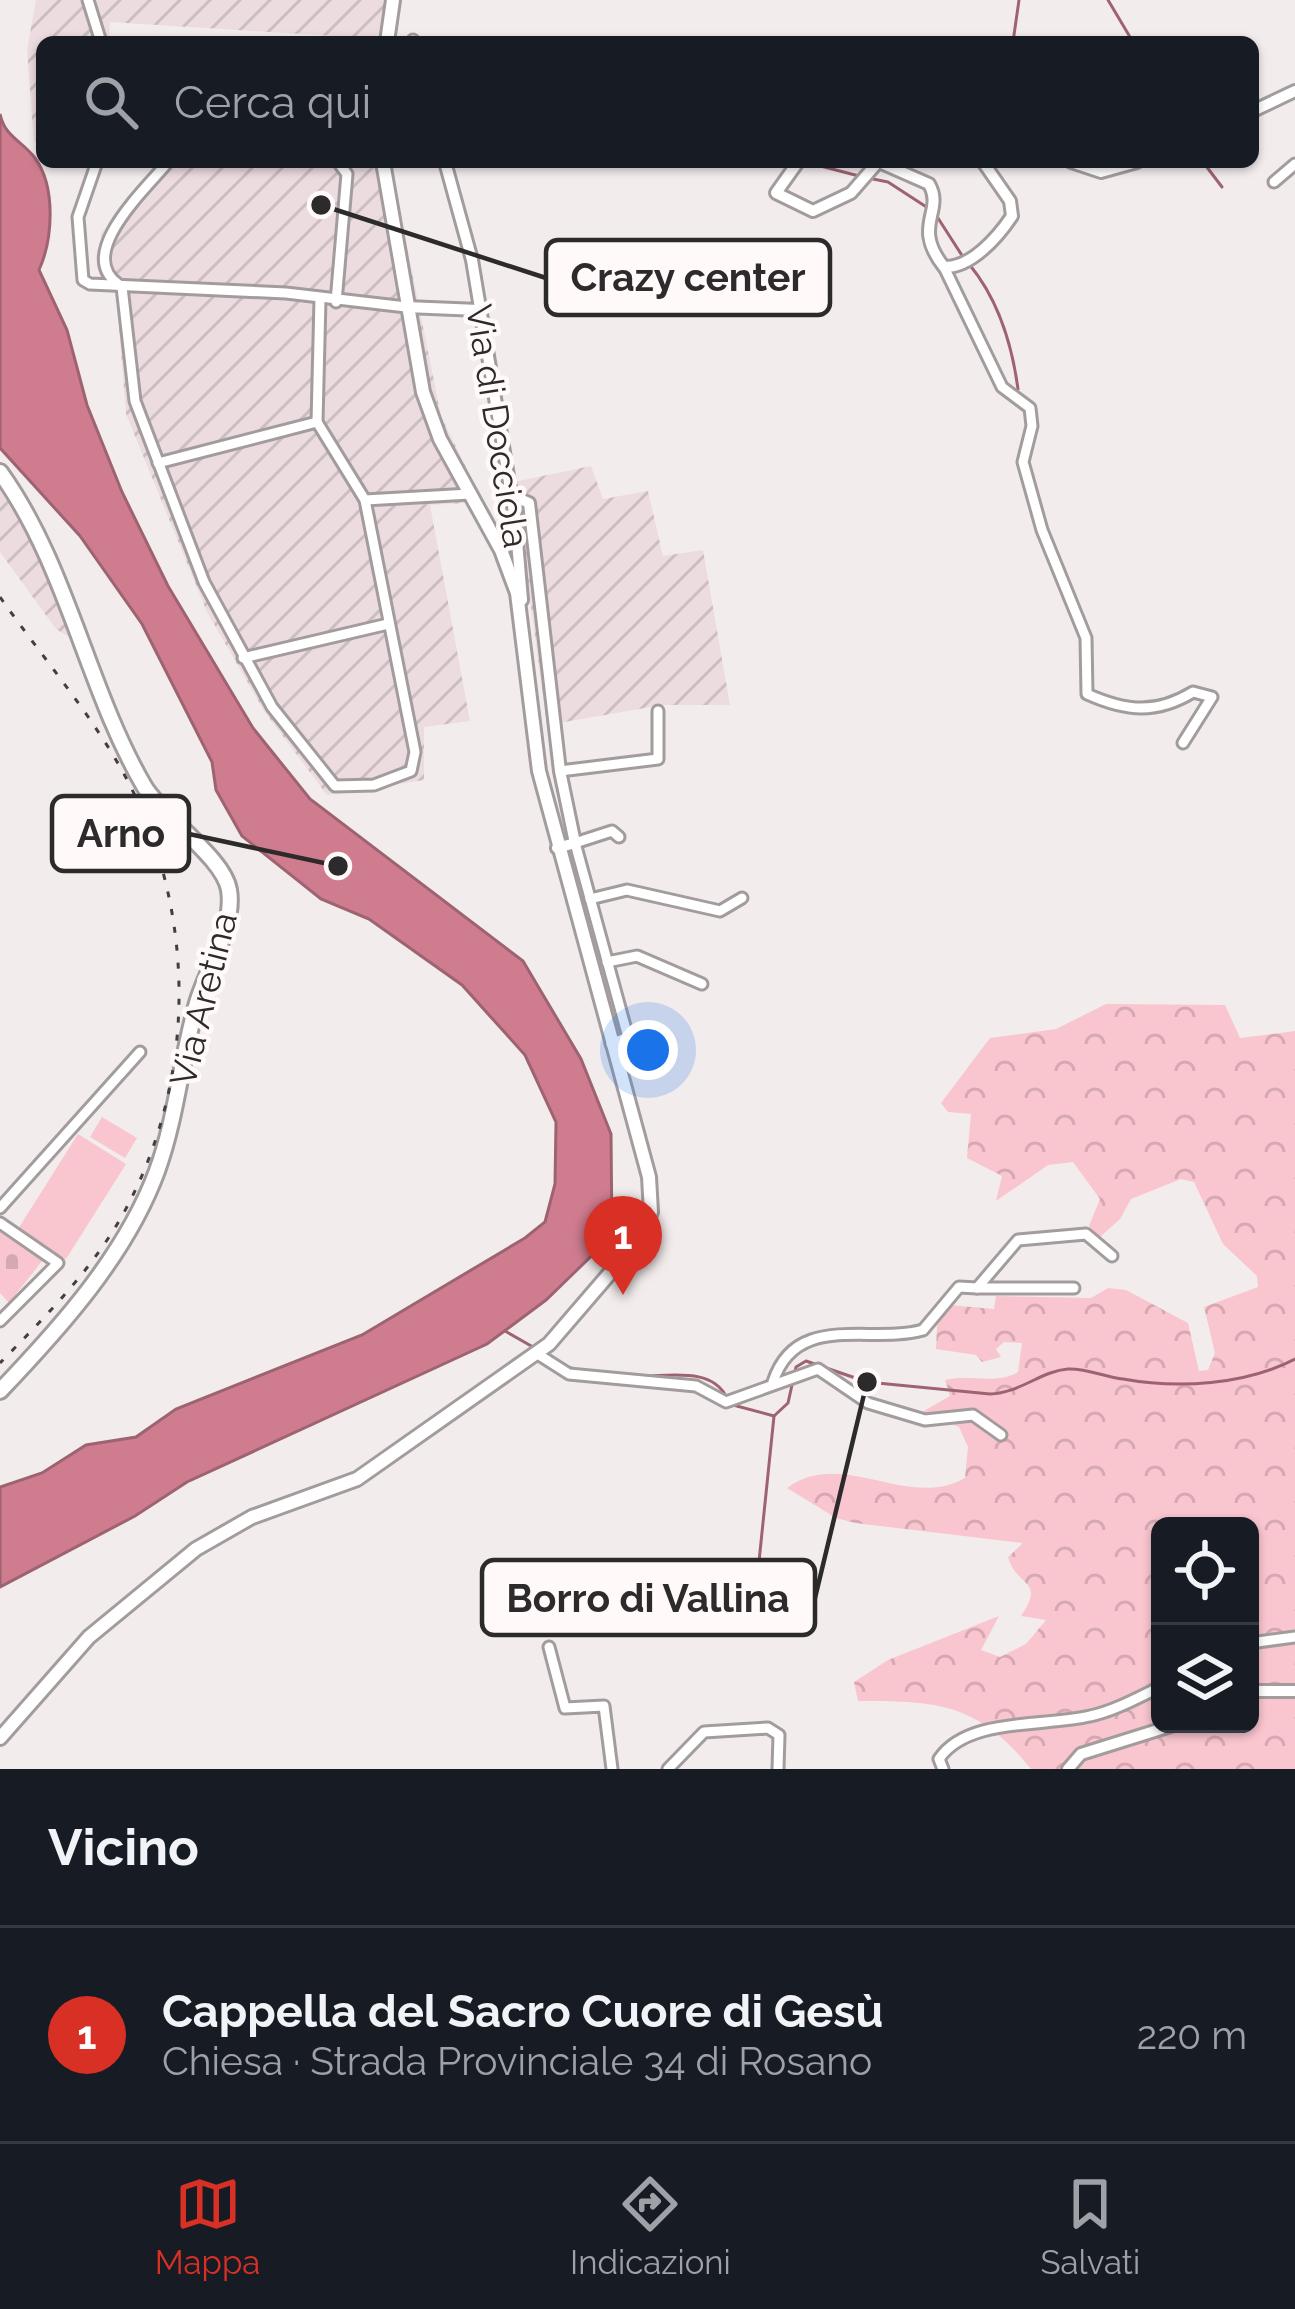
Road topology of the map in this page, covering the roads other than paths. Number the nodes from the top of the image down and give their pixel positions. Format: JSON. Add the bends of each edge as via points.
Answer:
{"nodes":[{"id":1,"x":88,"y":0,"type":"edge"},
{"id":2,"x":393,"y":0,"type":"edge"},
{"id":3,"x":99,"y":36,"type":"edge"},
{"id":4,"x":388,"y":36,"type":"edge"},
{"id":5,"x":1295,"y":91,"type":"edge"},
{"id":6,"x":1259,"y":107,"type":"edge"},
{"id":7,"x":1295,"y":164,"type":"edge"},
{"id":8,"x":95,"y":168,"type":"edge"},
{"id":9,"x":163,"y":168,"type":"edge"},
{"id":10,"x":342,"y":168,"type":"edge"},
{"id":11,"x":384,"y":168,"type":"edge"},
{"id":12,"x":447,"y":168,"type":"edge"},
{"id":13,"x":794,"y":168,"type":"edge"},
{"id":14,"x":873,"y":168,"type":"edge"},
{"id":15,"x":892,"y":168,"type":"edge"},
{"id":16,"x":987,"y":168,"type":"edge"},
{"id":17,"x":1274,"y":182,"type":"dead end"},
{"id":18,"x":944,"y":268,"type":"junction"},
{"id":19,"x":122,"y":287,"type":"junction"},
{"id":20,"x":320,"y":299,"type":"junction"},
{"id":21,"x":336,"y":302,"type":"junction"},
{"id":22,"x":406,"y":307,"type":"junction"},
{"id":23,"x":479,"y":310,"type":"junction"},
{"id":24,"x":317,"y":422,"type":"junction"},
{"id":25,"x":158,"y":463,"type":"junction"},
{"id":26,"x":0,"y":472,"type":"edge"},
{"id":27,"x":470,"y":494,"type":"junction"},
{"id":28,"x":512,"y":495,"type":"junction"},
{"id":29,"x":364,"y":500,"type":"junction"},
{"id":30,"x":523,"y":621,"type":"junction"},
{"id":31,"x":388,"y":624,"type":"junction"},
{"id":32,"x":243,"y":658,"type":"junction"},
{"id":33,"x":658,"y":711,"type":"dead end"},
{"id":34,"x":1183,"y":743,"type":"dead end"},
{"id":35,"x":560,"y":771,"type":"junction"},
{"id":36,"x":620,"y":837,"type":"dead end"},
{"id":37,"x":574,"y":843,"type":"junction"},
{"id":38,"x":557,"y":848,"type":"junction"},
{"id":39,"x":742,"y":898,"type":"dead end"},
{"id":40,"x":590,"y":899,"type":"junction"},
{"id":41,"x":607,"y":962,"type":"junction"},
{"id":42,"x":702,"y":984,"type":"dead end"},
{"id":43,"x":611,"y":1044,"type":"junction"},
{"id":44,"x":140,"y":1052,"type":"dead end"},
{"id":45,"x":0,"y":1208,"type":"edge"},
{"id":46,"x":0,"y":1223,"type":"edge"},
{"id":47,"x":1112,"y":1256,"type":"dead end"},
{"id":48,"x":977,"y":1288,"type":"junction"},
{"id":49,"x":1074,"y":1288,"type":"dead end"},
{"id":50,"x":0,"y":1321,"type":"edge"},
{"id":51,"x":538,"y":1352,"type":"junction"},
{"id":52,"x":773,"y":1382,"type":"junction"},
{"id":53,"x":0,"y":1391,"type":"edge"},
{"id":54,"x":1001,"y":1435,"type":"dead end"},
{"id":55,"x":1295,"y":1637,"type":"edge"},
{"id":56,"x":1259,"y":1641,"type":"edge"},
{"id":57,"x":549,"y":1647,"type":"dead end"},
{"id":58,"x":1259,"y":1690,"type":"edge"},
{"id":59,"x":1295,"y":1690,"type":"edge"},
{"id":60,"x":1151,"y":1691,"type":"edge"},
{"id":61,"x":1151,"y":1732,"type":"edge"},
{"id":62,"x":0,"y":1738,"type":"edge"},
{"id":63,"x":612,"y":1769,"type":"edge"},
{"id":64,"x":668,"y":1769,"type":"edge"},
{"id":65,"x":778,"y":1769,"type":"edge"},
{"id":66,"x":943,"y":1769,"type":"edge"},
{"id":67,"x":1068,"y":1769,"type":"edge"}],
"edges":[{"from":1,"to":3,"type":"street"},
{"from":2,"to":4,"type":"main road"},
{"from":5,"to":6,"type":"street"},
{"from":7,"to":17,"type":"street"},
{"from":8,"to":19,"type":"street","via":[[78,217],[83,280]]},
{"from":9,"to":19,"type":"street","via":[[103,255],[108,276]]},
{"from":10,"to":21,"type":"street"},
{"from":11,"to":22,"type":"main road"},
{"from":12,"to":23,"type":"street","name":"Via di Docciola"},
{"from":13,"to":14,"type":"street","via":[[776,193],[813,211],[851,193]]},
{"from":15,"to":18,"type":"street","via":[[929,184],[934,204],[926,231]]},
{"from":16,"to":18,"type":"street","via":[[1012,215],[966,261]]},
{"from":18,"to":34,"type":"street","via":[[1002,387],[1030,408],[1023,462],[1086,638],[1087,694],[1162,711],[1193,692],[1212,698]]},
{"from":19,"to":20,"type":"street"},
{"from":19,"to":25,"type":"street","via":[[134,400]]},
{"from":20,"to":21,"type":"street"},
{"from":20,"to":24,"type":"street"},
{"from":21,"to":22,"type":"street"},
{"from":22,"to":23,"type":"street"},
{"from":22,"to":27,"type":"main road","via":[[423,392]]},
{"from":23,"to":28,"type":"street","name":"Via di Docciola"},
{"from":24,"to":25,"type":"street"},
{"from":24,"to":29,"type":"street"},
{"from":25,"to":32,"type":"street"},
{"from":26,"to":53,"type":"main road","name":"Via Aretina","via":[[143,784],[220,869],[230,903],[145,1198],[81,1299]]},
{"from":27,"to":29,"type":"street"},
{"from":27,"to":30,"type":"main road","via":[[501,550]]},
{"from":28,"to":30,"type":"street","name":"Via di Docciola"},
{"from":28,"to":35,"type":"street","via":[[530,503]]},
{"from":29,"to":31,"type":"street"},
{"from":30,"to":38,"type":"main road","via":[[539,771]]},
{"from":31,"to":32,"type":"street"},
{"from":31,"to":32,"type":"street","via":[[416,752],[411,771],[374,785],[335,786]]},
{"from":33,"to":35,"type":"street","via":[[658,759]]},
{"from":35,"to":37,"type":"street"},
{"from":36,"to":37,"type":"street","via":[[612,831]]},
{"from":37,"to":38,"type":"street"},
{"from":37,"to":40,"type":"street"},
{"from":38,"to":43,"type":"main road"},
{"from":39,"to":40,"type":"street","via":[[720,911],[627,890]]},
{"from":40,"to":41,"type":"street"},
{"from":41,"to":42,"type":"street","via":[[637,956]]},
{"from":41,"to":43,"type":"street","via":[[628,1037]]},
{"from":43,"to":51,"type":"main road","via":[[649,1177],[649,1222]]},
{"from":44,"to":45,"type":"street"},
{"from":46,"to":50,"type":"street","via":[[58,1263]]},
{"from":47,"to":48,"type":"street","via":[[1086,1234],[1040,1234],[1004,1250]]},
{"from":48,"to":49,"type":"street"},
{"from":48,"to":52,"type":"street","via":[[959,1286],[946,1296],[923,1330],[809,1339]]},
{"from":51,"to":52,"type":"street","via":[[569,1374],[696,1386],[729,1401]]},
{"from":51,"to":62,"type":"main road","via":[[357,1479],[253,1517],[196,1549],[89,1637]]},
{"from":52,"to":54,"type":"street","via":[[818,1369],[868,1402],[925,1420],[974,1415]]},
{"from":55,"to":56,"type":"street"},
{"from":57,"to":63,"type":"street","via":[[565,1708],[604,1706]]},
{"from":58,"to":59,"type":"street"},
{"from":60,"to":66,"type":"street","via":[[1092,1716],[967,1735],[939,1759]]},
{"from":61,"to":67,"type":"street","via":[[1081,1754]]},
{"from":64,"to":65,"type":"street","via":[[704,1732],[768,1728],[779,1735]]}]}
